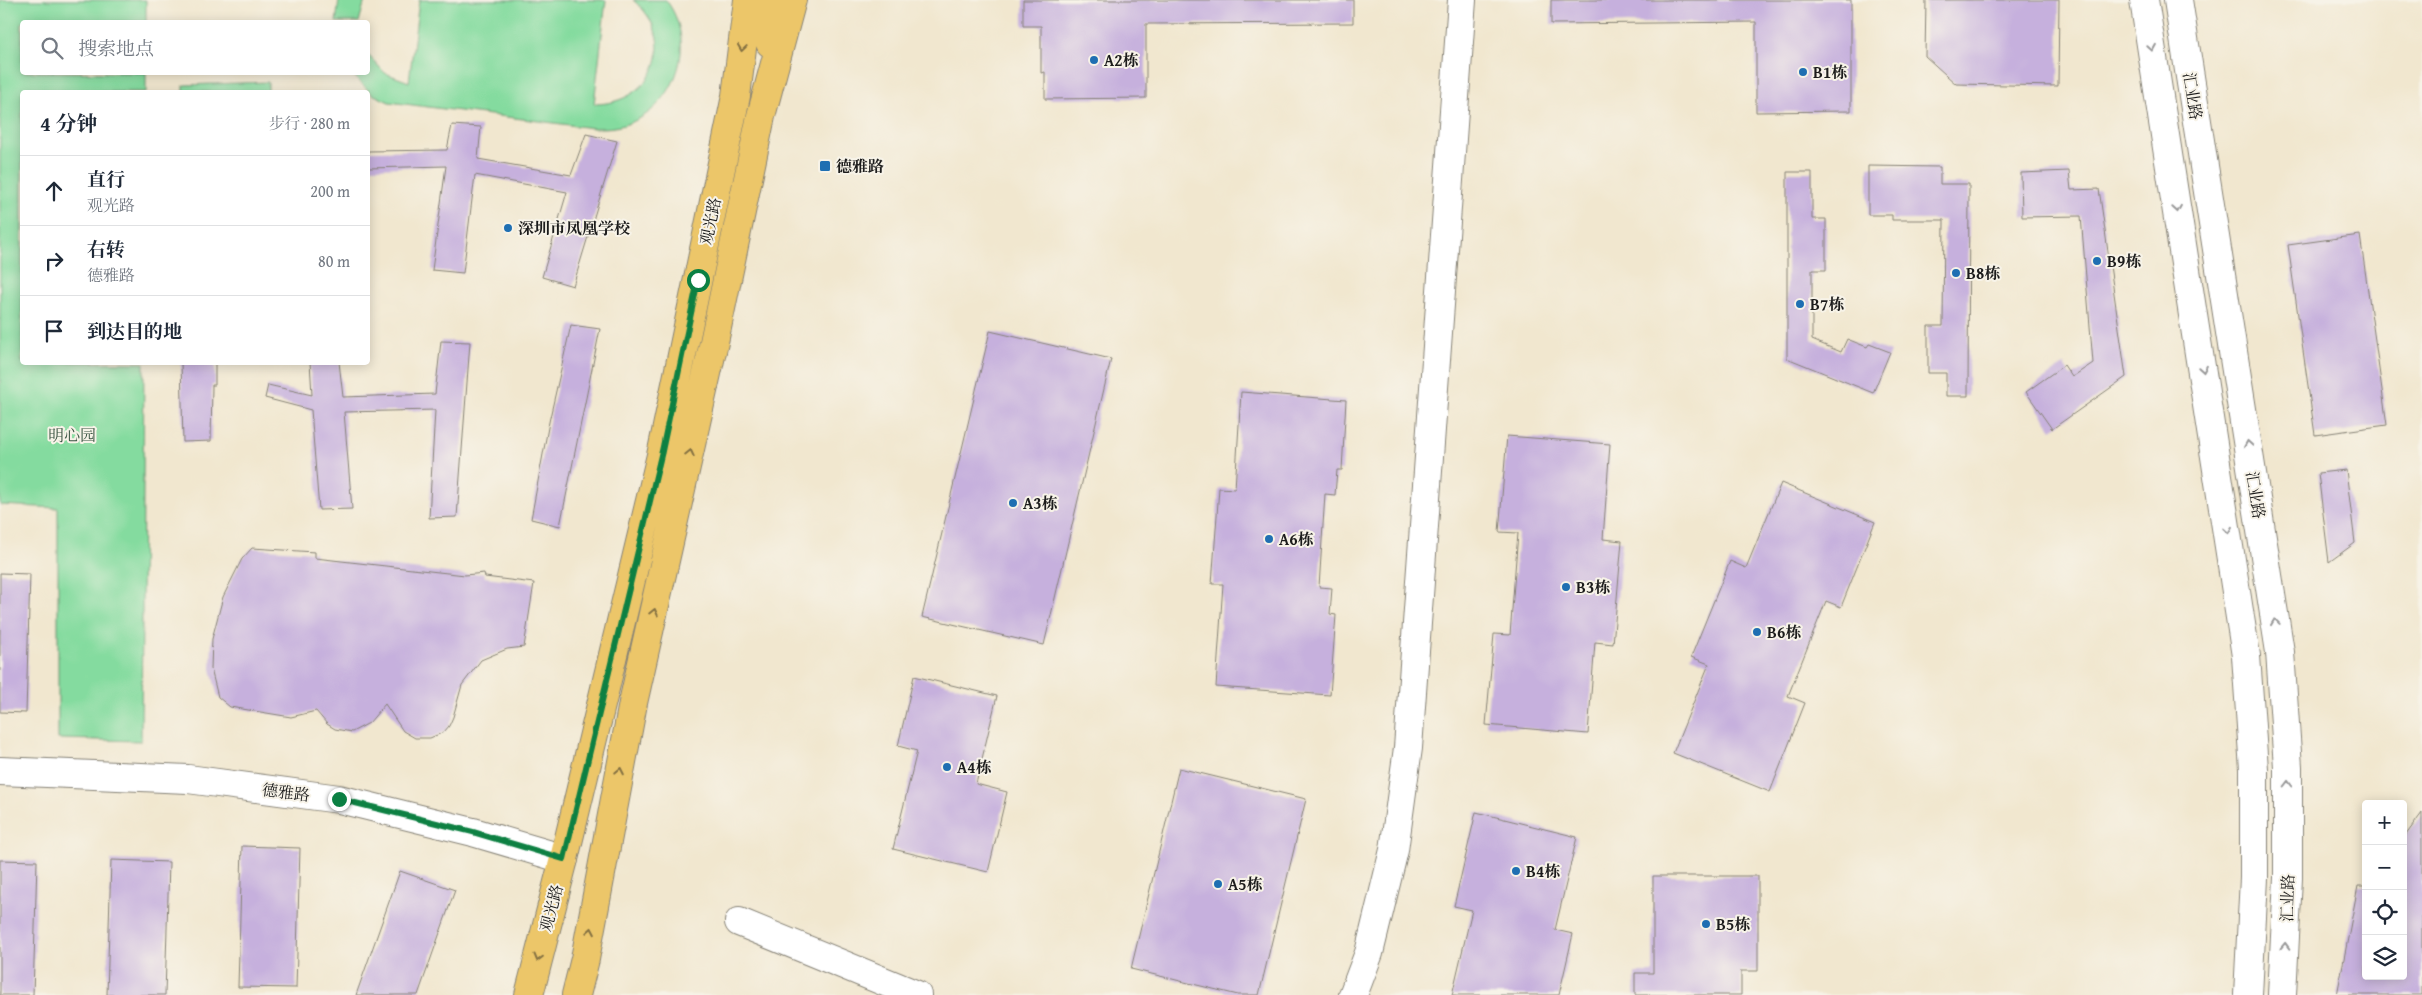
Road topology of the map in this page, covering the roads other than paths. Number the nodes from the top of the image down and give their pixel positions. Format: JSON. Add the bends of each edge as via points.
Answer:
{"nodes":[{"id":1,"x":748,"y":0,"type":"edge"},
{"id":2,"x":770,"y":0,"type":"edge"},
{"id":3,"x":792,"y":0,"type":"edge"},
{"id":4,"x":1462,"y":0,"type":"edge"},
{"id":5,"x":2144,"y":0,"type":"edge"},
{"id":6,"x":2178,"y":0,"type":"edge"},
{"id":7,"x":770,"y":82,"type":"junction"},
{"id":8,"x":0,"y":771,"type":"edge"},
{"id":9,"x":564,"y":859,"type":"junction"},
{"id":10,"x":739,"y":922,"type":"dead end"},
{"id":11,"x":528,"y":995,"type":"edge"},
{"id":12,"x":576,"y":995,"type":"edge"},
{"id":13,"x":917,"y":995,"type":"edge"},
{"id":14,"x":1354,"y":995,"type":"edge"},
{"id":15,"x":2248,"y":995,"type":"edge"},
{"id":16,"x":2282,"y":995,"type":"edge"}],
"edges":[{"from":1,"to":9,"type":"main road","name":"观光路","one_way":true,"via":[[736,96],[662,451]]},
{"from":2,"to":7,"type":"main road"},
{"from":3,"to":7,"type":"main road","name":"观光路"},
{"from":4,"to":14,"type":"street","via":[[1408,748],[1394,850],[1369,953]]},
{"from":5,"to":15,"type":"street","name":"汇业路","one_way":true,"via":[[2246,656],[2254,778],[2254,878]]},
{"from":16,"to":6,"type":"street","name":"汇业路","one_way":true,"via":[[2288,878],[2288,767],[2280,652]]},
{"from":12,"to":7,"type":"main road","name":"观光路","one_way":true,"via":[[586,959],[633,703]]},
{"from":8,"to":9,"type":"street","name":"德雅路","via":[[188,779],[339,799],[473,832]]},
{"from":9,"to":11,"type":"main road","name":"观光路","one_way":true},
{"from":10,"to":13,"type":"street"}]}
